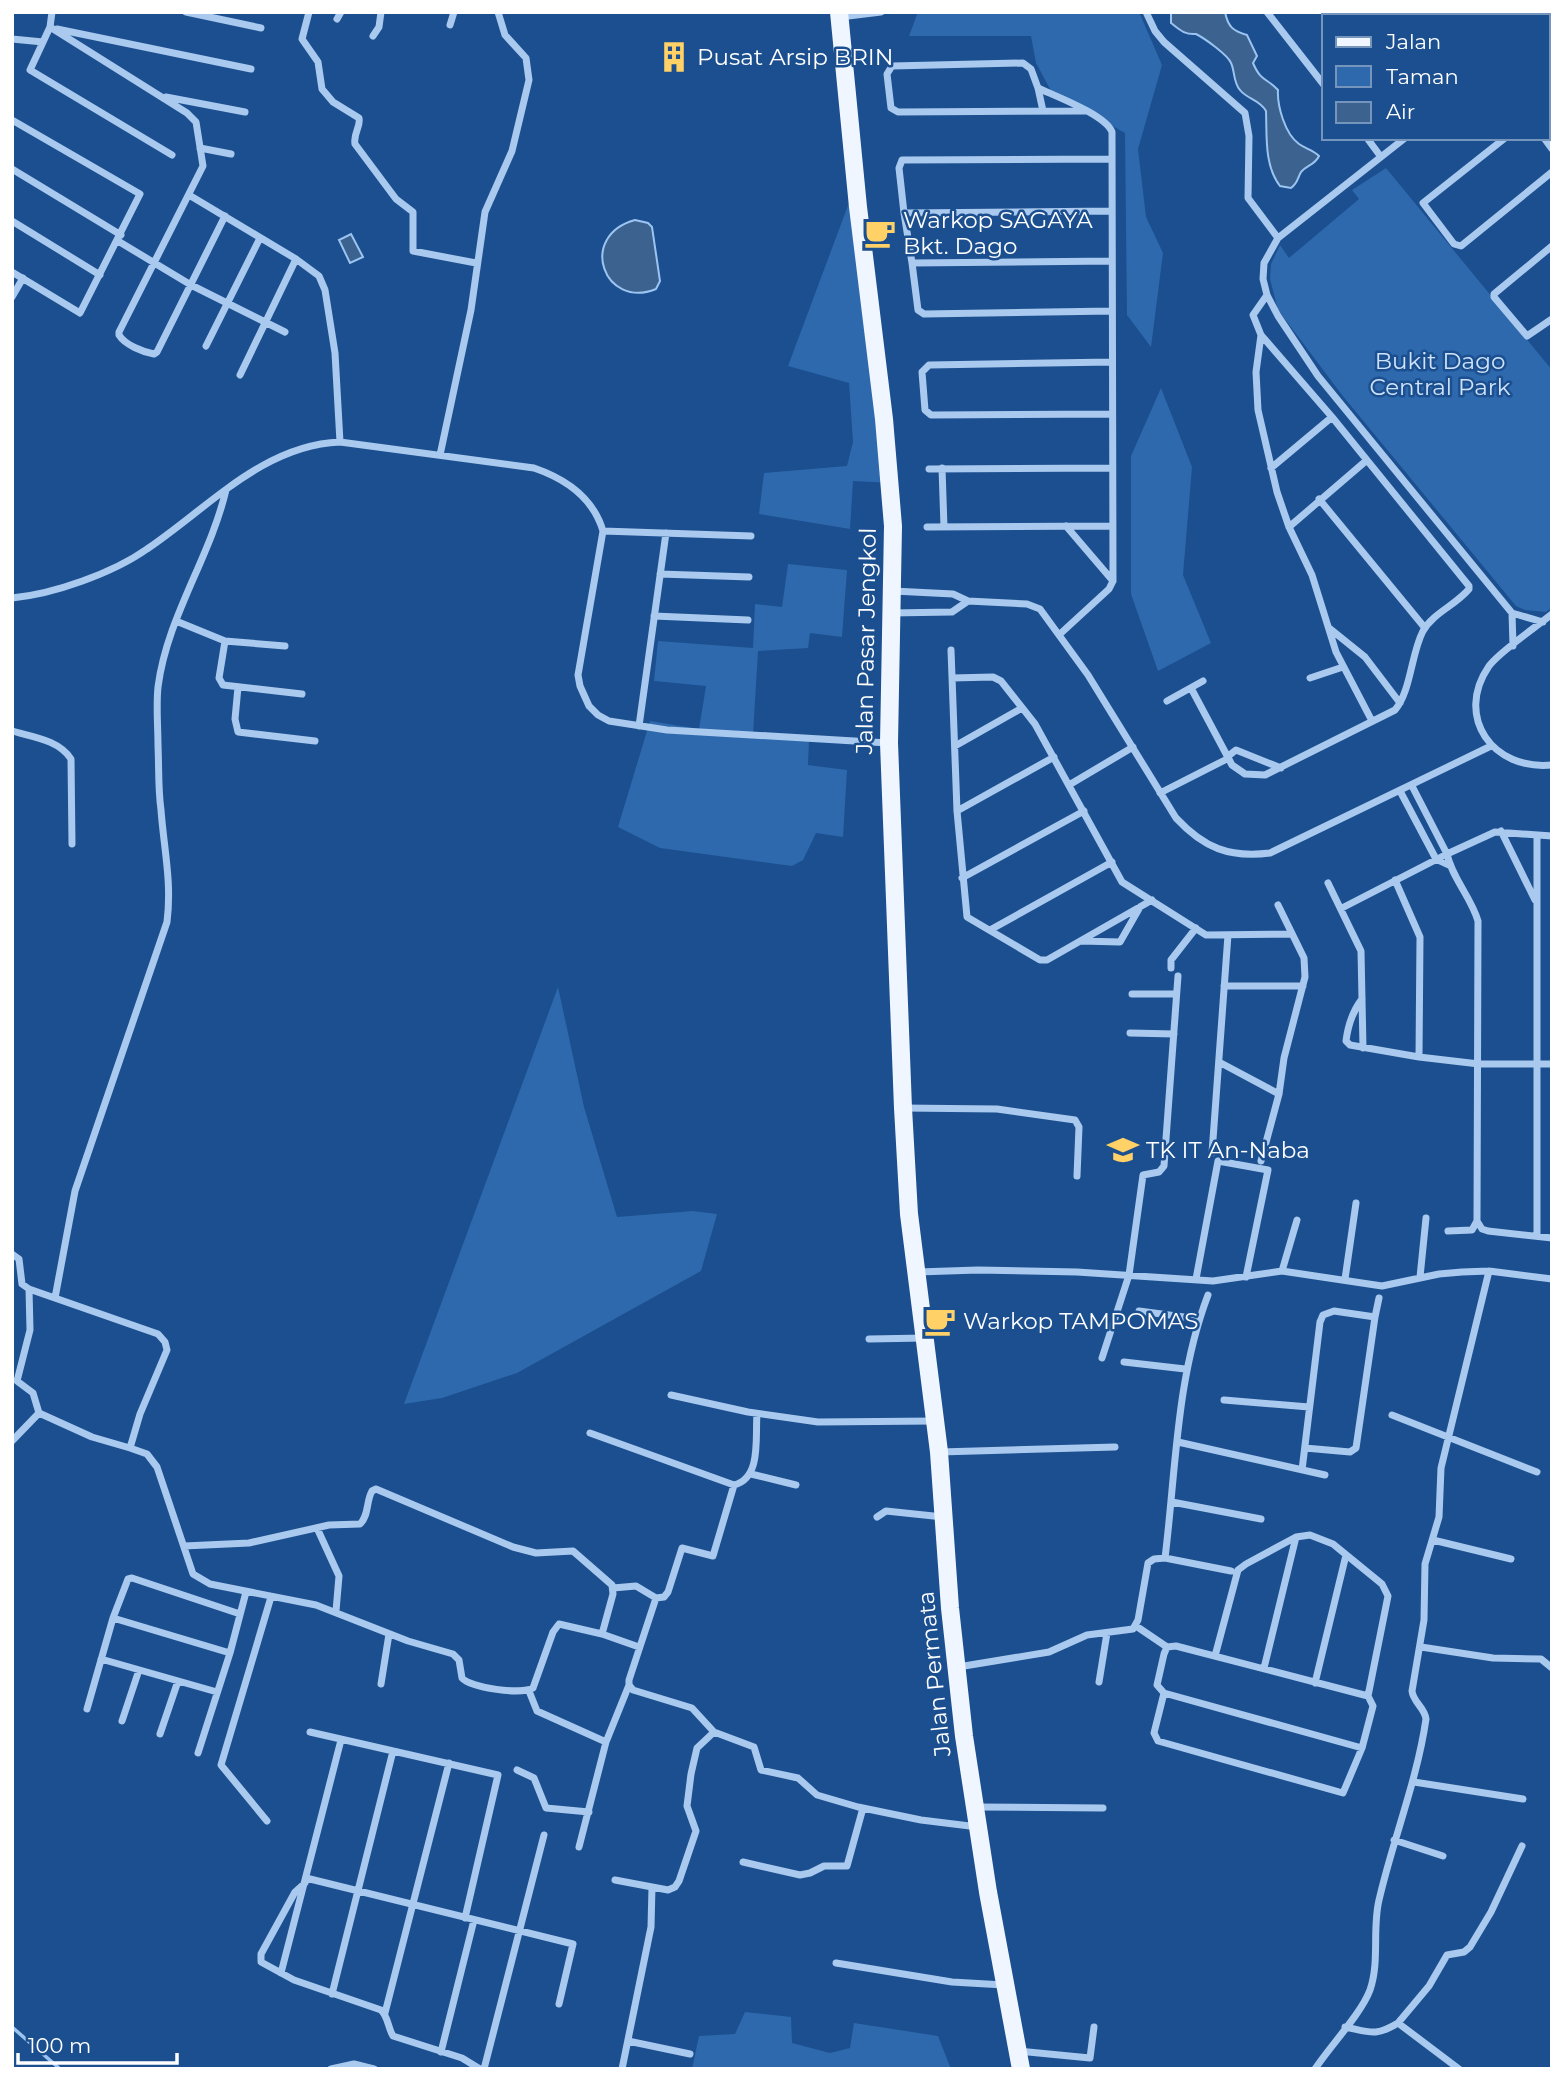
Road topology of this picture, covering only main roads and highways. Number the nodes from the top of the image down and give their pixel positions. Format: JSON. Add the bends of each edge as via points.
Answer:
{"nodes":[{"id":1,"x":848,"y":14,"type":"edge"},
{"id":2,"x":918,"y":1272,"type":"joint"},
{"id":3,"x":1019,"y":2060,"type":"edge"}],
"edges":[{"from":1,"to":2,"type":"main road","name":"Jalan Pasar Jengkol","via":[[859,207],[893,526],[889,743],[903,1108],[909,1214]]},
{"from":2,"to":3,"type":"main road","name":"Jalan Permata","via":[[957,1667],[978,1827]]}]}
